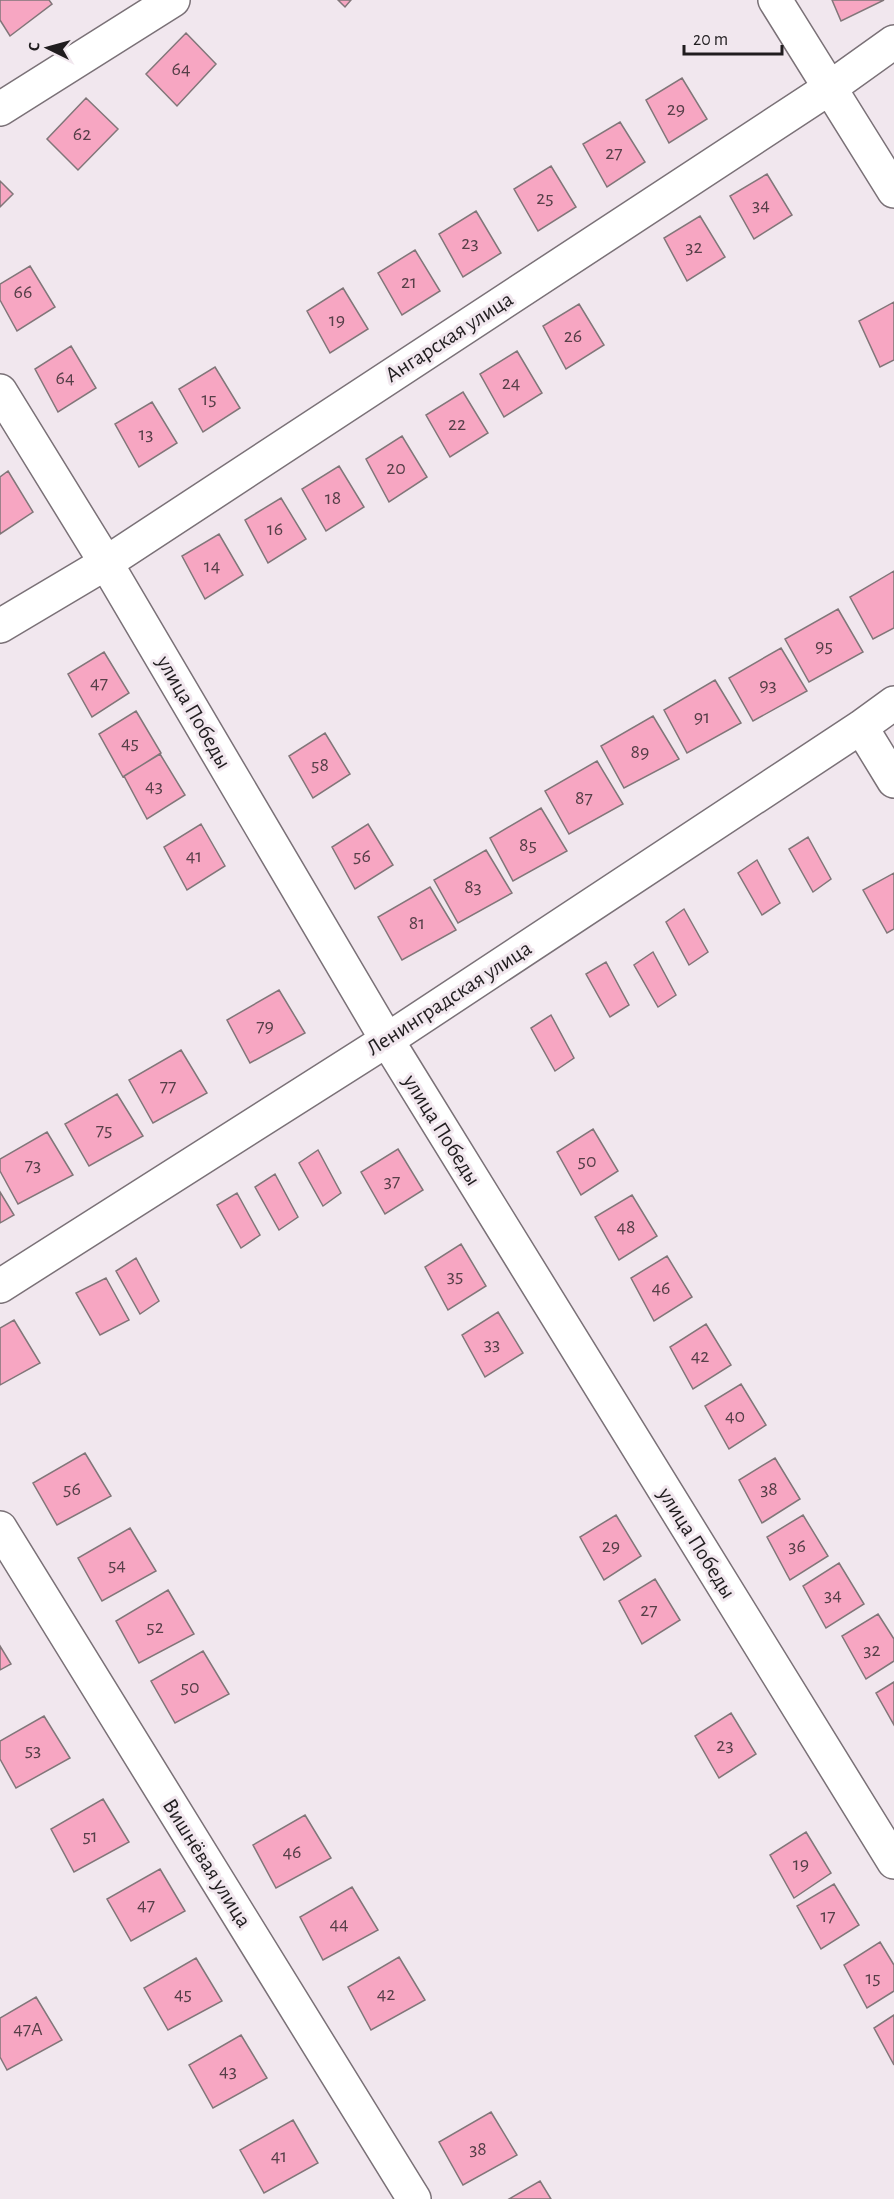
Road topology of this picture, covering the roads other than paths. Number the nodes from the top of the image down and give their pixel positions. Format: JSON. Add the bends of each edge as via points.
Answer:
{"nodes":[{"id":1,"x":173,"y":0,"type":"edge"},
{"id":2,"x":775,"y":0,"type":"edge"},
{"id":3,"x":894,"y":42,"type":"edge"},
{"id":4,"x":831,"y":87,"type":"junction"},
{"id":5,"x":0,"y":109,"type":"edge"},
{"id":6,"x":894,"y":191,"type":"edge"},
{"id":7,"x":0,"y":391,"type":"edge"},
{"id":8,"x":106,"y":563,"type":"junction"},
{"id":9,"x":0,"y":626,"type":"edge"},
{"id":10,"x":894,"y":703,"type":"edge"},
{"id":11,"x":861,"y":727,"type":"junction"},
{"id":12,"x":894,"y":781,"type":"edge"},
{"id":13,"x":387,"y":1040,"type":"junction"},
{"id":14,"x":0,"y":1286,"type":"edge"},
{"id":15,"x":0,"y":1528,"type":"edge"},
{"id":16,"x":894,"y":1862,"type":"edge"},
{"id":17,"x":414,"y":2199,"type":"edge"}],
"edges":[{"from":1,"to":5,"type":"street"},
{"from":2,"to":4,"type":"street"},
{"from":3,"to":4,"type":"street","name":"Ангарская улица"},
{"from":4,"to":6,"type":"street"},
{"from":4,"to":8,"type":"street","name":"Ангарская улица"},
{"from":7,"to":8,"type":"street","name":"улица Победы"},
{"from":8,"to":9,"type":"street","name":"Ангарская улица"},
{"from":8,"to":13,"type":"street","name":"улица Победы"},
{"from":10,"to":11,"type":"street","name":"Ленинградская улица"},
{"from":11,"to":12,"type":"street"},
{"from":11,"to":13,"type":"street","name":"Ленинградская улица"},
{"from":13,"to":14,"type":"street","name":"Ленинградская улица"},
{"from":13,"to":16,"type":"street","name":"улица Победы"},
{"from":15,"to":17,"type":"street","name":"Вишнёвая улица"}]}
